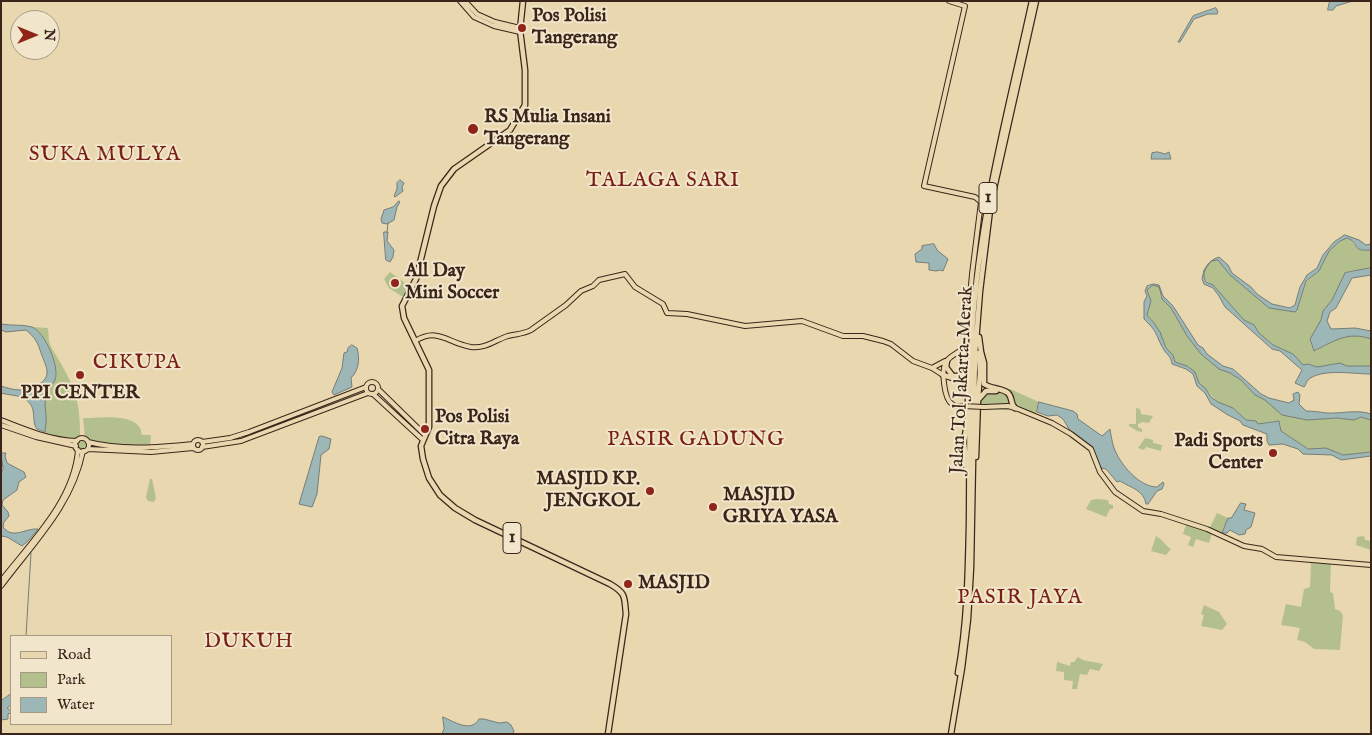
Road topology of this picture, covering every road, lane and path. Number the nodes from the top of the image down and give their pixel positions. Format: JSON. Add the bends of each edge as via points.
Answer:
{"nodes":[{"id":1,"x":460,"y":1,"type":"edge"},
{"id":2,"x":465,"y":1,"type":"edge"},
{"id":3,"x":523,"y":1,"type":"edge"},
{"id":4,"x":949,"y":1,"type":"edge"},
{"id":5,"x":1032,"y":1,"type":"edge"},
{"id":6,"x":1036,"y":1,"type":"edge"},
{"id":7,"x":475,"y":16,"type":"junction"},
{"id":8,"x":517,"y":29,"type":"junction"},
{"id":9,"x":423,"y":247,"type":"junction"},
{"id":10,"x":980,"y":292,"type":"junction"},
{"id":11,"x":977,"y":337,"type":"junction"},
{"id":12,"x":415,"y":341,"type":"junction"},
{"id":13,"x":946,"y":361,"type":"junction"},
{"id":14,"x":972,"y":362,"type":"junction"},
{"id":15,"x":934,"y":369,"type":"junction"},
{"id":16,"x":942,"y":375,"type":"junction"},
{"id":17,"x":953,"y":377,"type":"junction"},
{"id":18,"x":366,"y":387,"type":"junction"},
{"id":19,"x":380,"y":391,"type":"junction"},
{"id":20,"x":368,"y":393,"type":"junction"},
{"id":21,"x":375,"y":396,"type":"junction"},
{"id":22,"x":978,"y":400,"type":"junction"},
{"id":23,"x":1008,"y":406,"type":"junction"},
{"id":24,"x":1015,"y":408,"type":"junction"},
{"id":25,"x":304,"y":411,"type":"junction"},
{"id":26,"x":306,"y":417,"type":"junction"},
{"id":27,"x":407,"y":417,"type":"junction"},
{"id":28,"x":1,"y":420,"type":"edge"},
{"id":29,"x":403,"y":422,"type":"junction"},
{"id":30,"x":1,"y":425,"type":"edge"},
{"id":31,"x":428,"y":429,"type":"junction"},
{"id":32,"x":424,"y":437,"type":"junction"},
{"id":33,"x":229,"y":441,"type":"junction"},
{"id":34,"x":73,"y":442,"type":"junction"},
{"id":35,"x":90,"y":442,"type":"junction"},
{"id":36,"x":202,"y":442,"type":"junction"},
{"id":37,"x":193,"y":446,"type":"junction"},
{"id":38,"x":202,"y":447,"type":"junction"},
{"id":39,"x":90,"y":449,"type":"junction"},
{"id":40,"x":136,"y":450,"type":"junction"},
{"id":41,"x":79,"y":451,"type":"junction"},
{"id":42,"x":974,"y":473,"type":"junction"},
{"id":43,"x":969,"y":488,"type":"junction"},
{"id":44,"x":16,"y":564,"type":"junction"},
{"id":45,"x":1371,"y":565,"type":"edge"},
{"id":46,"x":1,"y":580,"type":"edge"},
{"id":47,"x":1,"y":586,"type":"edge"},
{"id":48,"x":608,"y":734,"type":"edge"},
{"id":49,"x":949,"y":734,"type":"edge"}],
"edges":[{"from":1,"to":7,"type":"main road"},
{"from":2,"to":7,"type":"main road"},
{"from":3,"to":8,"type":"highway"},
{"from":4,"to":13,"type":"main road","via":[[965,6],[924,186],[975,197],[981,202],[966,342],[963,349]]},
{"from":5,"to":14,"type":"highway","name":"Jalan Tol Jakarta–Merak","number":"1","via":[[988,201],[974,308]]},
{"from":6,"to":10,"type":"highway","name":"Jalan Tol Jakarta–Merak","number":"1","via":[[992,202]]},
{"from":7,"to":8,"type":"main road"},
{"from":8,"to":9,"type":"highway","number":"1","via":[[526,82],[522,110],[510,130],[449,174],[436,198]]},
{"from":9,"to":12,"type":"highway","number":"1","via":[[416,279],[402,306]]},
{"from":9,"to":31,"type":"highway","number":"1","via":[[414,280],[400,307],[402,319],[426,370]]},
{"from":10,"to":11,"type":"highway","name":"Jalan Tol Jakarta–Merak","number":"1"},
{"from":10,"to":24,"type":"highway","via":[[979,339],[984,384],[1008,393]]},
{"from":11,"to":22,"type":"highway","via":[[980,366]]},
{"from":11,"to":42,"type":"highway","name":"Jalan Tol Jakarta–Merak","number":"1"},
{"from":12,"to":15,"type":"main road","via":[[432,334],[470,347],[488,346],[502,338],[531,330],[599,280],[625,274],[635,287],[662,304],[667,313],[745,326],[802,321],[843,336],[884,341],[913,361]]},
{"from":12,"to":31,"type":"highway","number":"1","via":[[429,373]]},
{"from":13,"to":15,"type":"main road"},
{"from":13,"to":16,"type":"main road"},
{"from":13,"to":17,"type":"highway"},
{"from":14,"to":17,"type":"highway","via":[[966,375]]},
{"from":14,"to":43,"type":"highway","name":"Jalan Tol Jakarta–Merak","number":"1"},
{"from":15,"to":16,"type":"main road"},
{"from":15,"to":16,"type":"main road"},
{"from":16,"to":17,"type":"highway"},
{"from":16,"to":23,"type":"main road","bridge":true,"via":[[948,401],[953,405]]},
{"from":17,"to":43,"type":"highway","via":[[968,388],[964,442]]},
{"from":18,"to":19,"type":"main road","via":[[373,382]]},
{"from":18,"to":20,"type":"main road"},
{"from":18,"to":25,"type":"main road"},
{"from":19,"to":21,"type":"main road"},
{"from":19,"to":27,"type":"main road"},
{"from":20,"to":21,"type":"main road"},
{"from":20,"to":26,"type":"main road"},
{"from":21,"to":29,"type":"main road"},
{"from":22,"to":23,"type":"highway","via":[[986,391],[998,392],[1008,396]]},
{"from":22,"to":42,"type":"highway","via":[[978,447]]},
{"from":23,"to":24,"type":"main road"},
{"from":24,"to":45,"type":"main road","via":[[1052,423],[1089,447],[1100,473],[1120,496],[1143,511],[1207,529],[1276,557]]},
{"from":25,"to":26,"type":"main road"},
{"from":25,"to":33,"type":"main road"},
{"from":26,"to":33,"type":"main road","via":[[241,441]]},
{"from":27,"to":29,"type":"main road"},
{"from":27,"to":32,"type":"main road"},
{"from":28,"to":34,"type":"main road","via":[[38,434]]},
{"from":29,"to":32,"type":"main road"},
{"from":30,"to":34,"type":"main road","via":[[36,437]]},
{"from":31,"to":32,"type":"highway","number":"1"},
{"from":32,"to":48,"type":"highway","number":"1","via":[[422,451],[433,486],[454,508],[615,587],[624,596],[625,612]]},
{"from":33,"to":36,"type":"main road"},
{"from":33,"to":38,"type":"main road"},
{"from":34,"to":35,"type":"main road","via":[[82,438]]},
{"from":34,"to":41,"type":"main road"},
{"from":35,"to":39,"type":"main road"},
{"from":35,"to":40,"type":"main road"},
{"from":36,"to":37,"type":"main road","via":[[196,440]]},
{"from":36,"to":38,"type":"main road"},
{"from":37,"to":38,"type":"main road","via":[[199,450]]},
{"from":37,"to":40,"type":"main road"},
{"from":39,"to":40,"type":"main road"},
{"from":39,"to":41,"type":"main road"},
{"from":41,"to":44,"type":"main road","via":[[68,488],[47,524]]},
{"from":42,"to":49,"type":"highway","name":"Jalan Tol Jakarta–Merak","number":"1","via":[[968,619]]},
{"from":43,"to":49,"type":"highway","name":"Jalan Tol Jakarta–Merak","number":"1","via":[[965,618]]},
{"from":44,"to":46,"type":"main road"},
{"from":44,"to":47,"type":"main road"}]}
